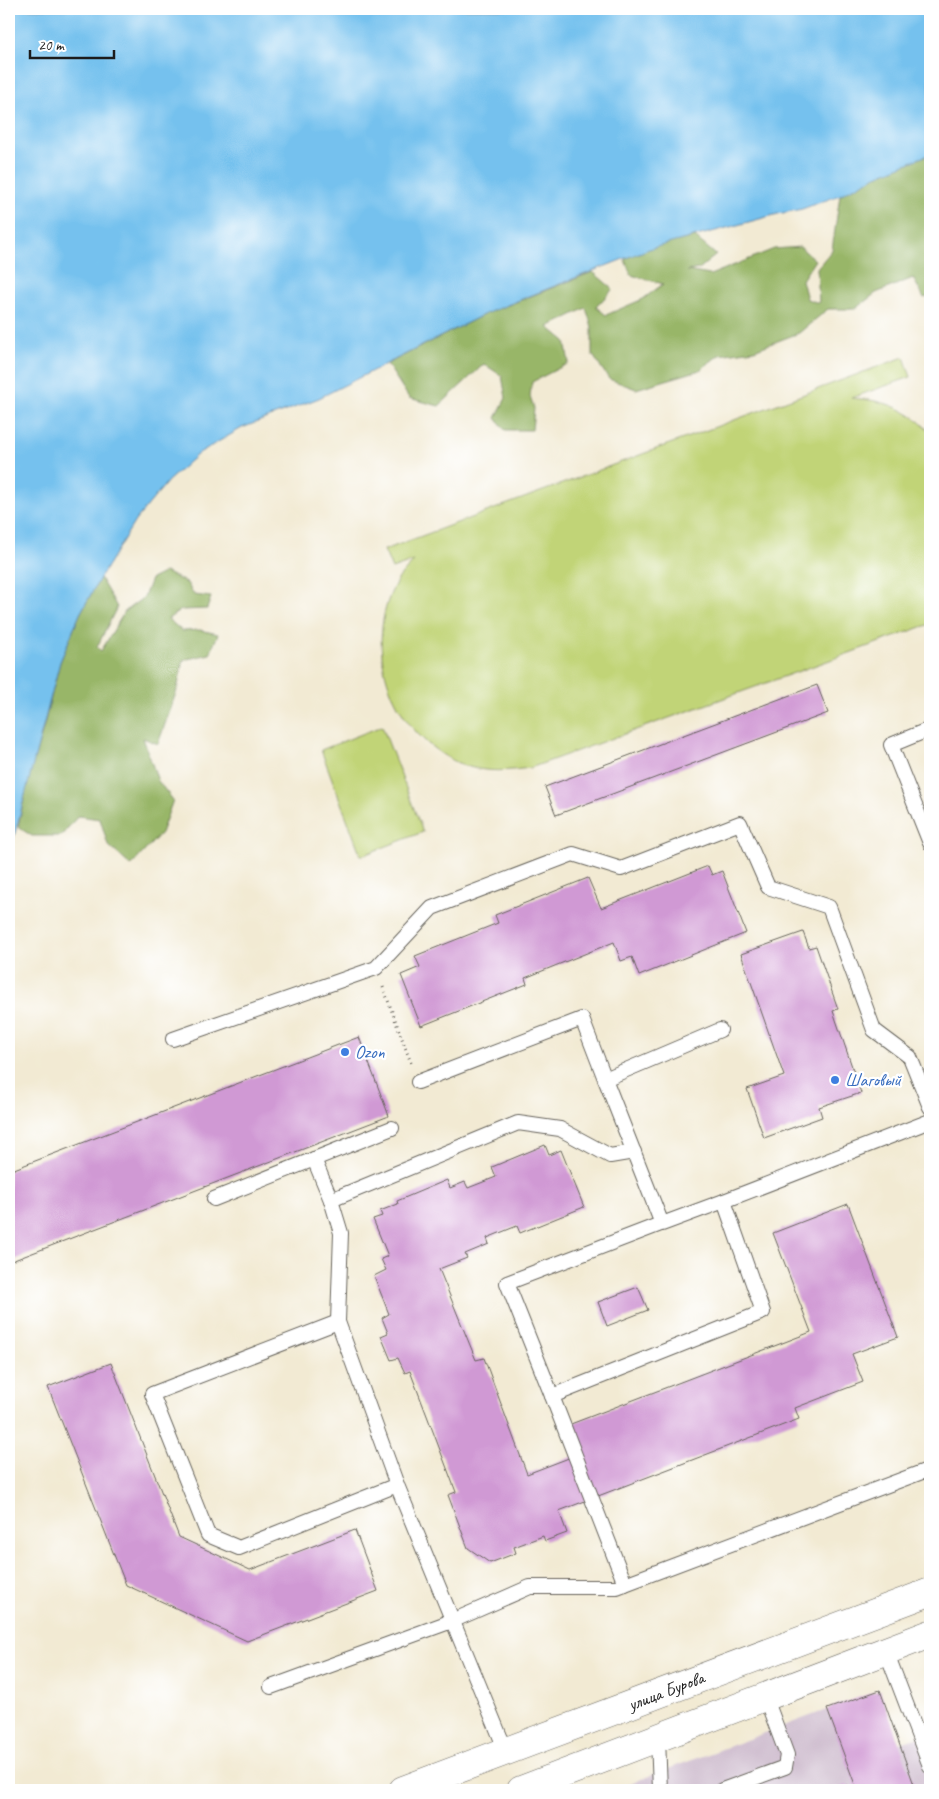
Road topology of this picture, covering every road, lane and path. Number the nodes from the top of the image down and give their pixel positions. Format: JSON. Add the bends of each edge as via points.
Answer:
{"nodes":[{"id":1,"x":930,"y":729,"type":"edge"},
{"id":2,"x":930,"y":843,"type":"edge"},
{"id":3,"x":376,"y":968,"type":"junction"},
{"id":4,"x":720,"y":1030,"type":"dead end"},
{"id":5,"x":173,"y":1039,"type":"dead end"},
{"id":6,"x":606,"y":1079,"type":"junction"},
{"id":7,"x":418,"y":1082,"type":"joint"},
{"id":8,"x":930,"y":1107,"type":"edge"},
{"id":9,"x":930,"y":1121,"type":"edge"},
{"id":10,"x":392,"y":1128,"type":"dead end"},
{"id":11,"x":634,"y":1152,"type":"junction"},
{"id":12,"x":314,"y":1160,"type":"junction"},
{"id":13,"x":214,"y":1199,"type":"dead end"},
{"id":14,"x":331,"y":1200,"type":"junction"},
{"id":15,"x":724,"y":1201,"type":"junction"},
{"id":16,"x":666,"y":1222,"type":"junction"},
{"id":17,"x":338,"y":1322,"type":"junction"},
{"id":18,"x":552,"y":1396,"type":"junction"},
{"id":19,"x":930,"y":1469,"type":"edge"},
{"id":20,"x":397,"y":1485,"type":"junction"},
{"id":21,"x":624,"y":1584,"type":"junction"},
{"id":22,"x":930,"y":1592,"type":"edge"},
{"id":23,"x":452,"y":1621,"type":"junction"},
{"id":24,"x":930,"y":1634,"type":"edge"},
{"id":25,"x":886,"y":1651,"type":"junction"},
{"id":26,"x":271,"y":1687,"type":"dead end"},
{"id":27,"x":764,"y":1696,"type":"junction"},
{"id":28,"x":658,"y":1738,"type":"junction"},
{"id":29,"x":506,"y":1751,"type":"junction"},
{"id":30,"x":930,"y":1766,"type":"edge"},
{"id":31,"x":402,"y":1790,"type":"edge"},
{"id":32,"x":521,"y":1790,"type":"edge"},
{"id":33,"x":660,"y":1790,"type":"edge"},
{"id":34,"x":722,"y":1790,"type":"edge"}],
"edges":[{"from":1,"to":2,"type":"lane","via":[[891,745]]},
{"from":3,"to":5,"type":"lane"},
{"from":3,"to":7,"type":"path"},
{"from":3,"to":8,"type":"lane","via":[[432,908],[573,854],[621,869],[740,822],[768,887],[829,907],[874,1030],[910,1057]]},
{"from":4,"to":6,"type":"lane"},
{"from":6,"to":7,"type":"lane","via":[[582,1019]]},
{"from":6,"to":11,"type":"lane"},
{"from":9,"to":15,"type":"lane"},
{"from":10,"to":12,"type":"lane"},
{"from":11,"to":14,"type":"lane","via":[[610,1156],[560,1129],[518,1124]]},
{"from":11,"to":16,"type":"lane","via":[[662,1224]]},
{"from":12,"to":13,"type":"lane"},
{"from":12,"to":14,"type":"lane"},
{"from":14,"to":17,"type":"lane","via":[[341,1233]]},
{"from":15,"to":16,"type":"lane"},
{"from":15,"to":18,"type":"lane","via":[[764,1312]]},
{"from":16,"to":18,"type":"lane","via":[[507,1283]]},
{"from":17,"to":20,"type":"lane"},
{"from":17,"to":20,"type":"lane","via":[[152,1394],[208,1535],[239,1548]]},
{"from":18,"to":21,"type":"lane"},
{"from":19,"to":21,"type":"lane"},
{"from":20,"to":23,"type":"lane"},
{"from":21,"to":23,"type":"lane","via":[[617,1587],[530,1587]]},
{"from":22,"to":29,"type":"main road","name":"улица Бурова"},
{"from":23,"to":26,"type":"lane"},
{"from":23,"to":29,"type":"lane"},
{"from":24,"to":25,"type":"main road"},
{"from":25,"to":27,"type":"main road"},
{"from":25,"to":30,"type":"lane"},
{"from":27,"to":28,"type":"main road"},
{"from":27,"to":34,"type":"lane","via":[[787,1755],[785,1767]]},
{"from":28,"to":32,"type":"main road"},
{"from":28,"to":33,"type":"lane"},
{"from":29,"to":31,"type":"main road","name":"улица Бурова"}]}
